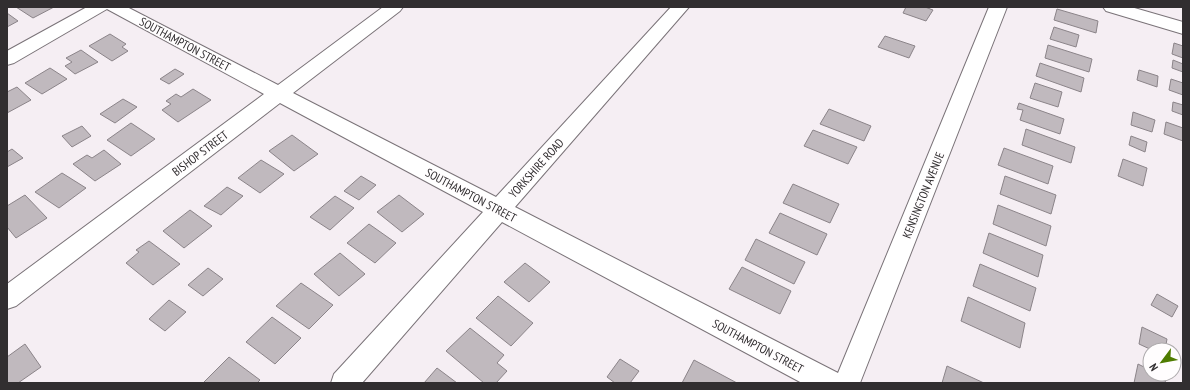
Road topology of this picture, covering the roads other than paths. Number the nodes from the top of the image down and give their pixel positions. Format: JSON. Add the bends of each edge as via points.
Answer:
{"nodes":[{"id":1,"x":100,"y":7,"type":"edge"},
{"id":2,"x":114,"y":7,"type":"edge"},
{"id":3,"x":394,"y":7,"type":"edge"},
{"id":4,"x":680,"y":7,"type":"edge"},
{"id":5,"x":998,"y":7,"type":"edge"},
{"id":6,"x":1112,"y":7,"type":"edge"},
{"id":7,"x":1183,"y":28,"type":"edge"},
{"id":8,"x":7,"y":59,"type":"edge"},
{"id":9,"x":279,"y":94,"type":"junction"},
{"id":10,"x":499,"y":210,"type":"junction"},
{"id":11,"x":7,"y":298,"type":"edge"},
{"id":12,"x":344,"y":383,"type":"edge"},
{"id":13,"x":829,"y":383,"type":"edge"},
{"id":14,"x":847,"y":383,"type":"edge"}],
"edges":[{"from":1,"to":8,"type":"street"},
{"from":2,"to":9,"type":"street","name":"SOUTHAMPTON STREET"},
{"from":3,"to":9,"type":"street","name":"BISHOP STREET"},
{"from":4,"to":10,"type":"street","name":"YORKSHIRE ROAD"},
{"from":5,"to":14,"type":"street","name":"KENSINGTON AVENUE"},
{"from":6,"to":7,"type":"street"},
{"from":9,"to":10,"type":"street","name":"SOUTHAMPTON STREET"},
{"from":9,"to":11,"type":"street","name":"BISHOP STREET"},
{"from":10,"to":12,"type":"street","name":"YORKSHIRE ROAD"},
{"from":10,"to":13,"type":"street","name":"SOUTHAMPTON STREET"}]}
